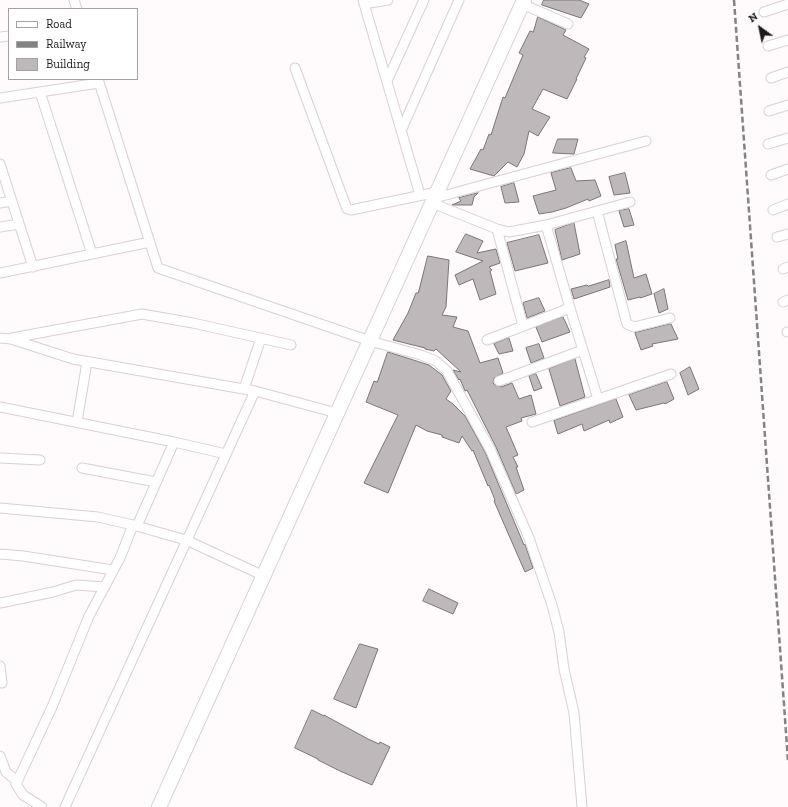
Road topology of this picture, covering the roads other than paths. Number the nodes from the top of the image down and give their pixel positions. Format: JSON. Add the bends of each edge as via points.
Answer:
{"nodes":[{"id":1,"x":388,"y":0,"type":"edge"},
{"id":2,"x":424,"y":0,"type":"edge"},
{"id":3,"x":459,"y":0,"type":"edge"},
{"id":4,"x":364,"y":2,"type":"edge"},
{"id":5,"x":523,"y":2,"type":"edge"},
{"id":6,"x":788,"y":4,"type":"edge"},
{"id":7,"x":764,"y":12,"type":"dead end"},
{"id":8,"x":568,"y":24,"type":"dead end"},
{"id":9,"x":788,"y":40,"type":"edge"},
{"id":10,"x":768,"y":46,"type":"dead end"},
{"id":11,"x":295,"y":68,"type":"dead end"},
{"id":12,"x":788,"y":72,"type":"edge"},
{"id":13,"x":771,"y":78,"type":"dead end"},
{"id":14,"x":98,"y":81,"type":"edge"},
{"id":15,"x":387,"y":82,"type":"junction"},
{"id":16,"x":40,"y":92,"type":"junction"},
{"id":17,"x":0,"y":98,"type":"edge"},
{"id":18,"x":788,"y":105,"type":"edge"},
{"id":19,"x":769,"y":111,"type":"dead end"},
{"id":20,"x":401,"y":131,"type":"junction"},
{"id":21,"x":788,"y":138,"type":"edge"},
{"id":22,"x":646,"y":141,"type":"dead end"},
{"id":23,"x":768,"y":144,"type":"dead end"},
{"id":24,"x":0,"y":164,"type":"edge"},
{"id":25,"x":788,"y":169,"type":"edge"},
{"id":26,"x":771,"y":175,"type":"dead end"},
{"id":27,"x":420,"y":195,"type":"junction"},
{"id":28,"x":435,"y":198,"type":"junction"},
{"id":29,"x":12,"y":202,"type":"junction"},
{"id":30,"x":630,"y":202,"type":"dead end"},
{"id":31,"x":0,"y":203,"type":"edge"},
{"id":32,"x":788,"y":204,"type":"edge"},
{"id":33,"x":773,"y":210,"type":"dead end"},
{"id":34,"x":597,"y":211,"type":"junction"},
{"id":35,"x":19,"y":224,"type":"junction"},
{"id":36,"x":546,"y":225,"type":"junction"},
{"id":37,"x":0,"y":227,"type":"edge"},
{"id":38,"x":497,"y":229,"type":"junction"},
{"id":39,"x":788,"y":234,"type":"edge"},
{"id":40,"x":777,"y":237,"type":"dead end"},
{"id":41,"x":150,"y":242,"type":"junction"},
{"id":42,"x":92,"y":254,"type":"junction"},
{"id":43,"x":33,"y":267,"type":"junction"},
{"id":44,"x":0,"y":273,"type":"edge"},
{"id":45,"x":570,"y":308,"type":"junction"},
{"id":46,"x":670,"y":318,"type":"dead end"},
{"id":47,"x":523,"y":326,"type":"junction"},
{"id":48,"x":0,"y":338,"type":"edge"},
{"id":49,"x":11,"y":338,"type":"junction"},
{"id":50,"x":261,"y":338,"type":"junction"},
{"id":51,"x":487,"y":340,"type":"dead end"},
{"id":52,"x":370,"y":341,"type":"junction"},
{"id":53,"x":291,"y":345,"type":"dead end"},
{"id":54,"x":583,"y":350,"type":"junction"},
{"id":55,"x":88,"y":362,"type":"junction"},
{"id":56,"x":671,"y":374,"type":"dead end"},
{"id":57,"x":499,"y":381,"type":"dead end"},
{"id":58,"x":244,"y":389,"type":"junction"},
{"id":59,"x":255,"y":391,"type":"junction"},
{"id":60,"x":598,"y":399,"type":"junction"},
{"id":61,"x":0,"y":407,"type":"edge"},
{"id":62,"x":337,"y":413,"type":"junction"},
{"id":63,"x":77,"y":422,"type":"junction"},
{"id":64,"x":532,"y":422,"type":"dead end"},
{"id":65,"x":174,"y":442,"type":"junction"},
{"id":66,"x":226,"y":454,"type":"junction"},
{"id":67,"x":0,"y":458,"type":"edge"},
{"id":68,"x":40,"y":460,"type":"dead end"},
{"id":69,"x":82,"y":468,"type":"dead end"},
{"id":70,"x":156,"y":482,"type":"junction"},
{"id":71,"x":0,"y":508,"type":"edge"},
{"id":72,"x":135,"y":525,"type":"junction"},
{"id":73,"x":186,"y":540,"type":"junction"},
{"id":74,"x":0,"y":554,"type":"edge"},
{"id":75,"x":113,"y":570,"type":"junction"},
{"id":76,"x":264,"y":576,"type":"junction"},
{"id":77,"x":104,"y":587,"type":"junction"},
{"id":78,"x":0,"y":603,"type":"edge"},
{"id":79,"x":0,"y":666,"type":"edge"},
{"id":80,"x":2,"y":683,"type":"dead end"},
{"id":81,"x":0,"y":756,"type":"edge"},
{"id":82,"x":9,"y":775,"type":"junction"},
{"id":83,"x":0,"y":779,"type":"edge"},
{"id":84,"x":17,"y":781,"type":"junction"},
{"id":85,"x":42,"y":807,"type":"edge"},
{"id":86,"x":65,"y":807,"type":"edge"},
{"id":87,"x":160,"y":807,"type":"edge"},
{"id":88,"x":582,"y":807,"type":"edge"}],
"edges":[{"from":1,"to":4,"type":"street"},
{"from":2,"to":15,"type":"street"},
{"from":3,"to":20,"type":"street"},
{"from":4,"to":15,"type":"street"},
{"from":5,"to":8,"type":"street"},
{"from":5,"to":28,"type":"highway"},
{"from":6,"to":7,"type":"street"},
{"from":9,"to":10,"type":"street"},
{"from":11,"to":27,"type":"street","via":[[347,210]]},
{"from":12,"to":13,"type":"street"},
{"from":14,"to":16,"type":"street"},
{"from":14,"to":41,"type":"street"},
{"from":15,"to":20,"type":"street"},
{"from":16,"to":17,"type":"street"},
{"from":16,"to":42,"type":"street"},
{"from":18,"to":19,"type":"street"},
{"from":20,"to":27,"type":"street"},
{"from":21,"to":23,"type":"street"},
{"from":22,"to":28,"type":"street"},
{"from":24,"to":29,"type":"street"},
{"from":25,"to":26,"type":"street"},
{"from":27,"to":28,"type":"street"},
{"from":28,"to":38,"type":"street"},
{"from":28,"to":52,"type":"highway"},
{"from":29,"to":31,"type":"street"},
{"from":29,"to":35,"type":"street"},
{"from":30,"to":34,"type":"street"},
{"from":32,"to":33,"type":"street"},
{"from":34,"to":36,"type":"street"},
{"from":34,"to":46,"type":"street","via":[[627,324],[634,328]]},
{"from":35,"to":37,"type":"street"},
{"from":35,"to":43,"type":"street"},
{"from":36,"to":38,"type":"street","via":[[515,232]]},
{"from":36,"to":45,"type":"street"},
{"from":38,"to":47,"type":"street"},
{"from":39,"to":40,"type":"street"},
{"from":41,"to":42,"type":"street"},
{"from":41,"to":52,"type":"street","via":[[158,268]]},
{"from":42,"to":43,"type":"street"},
{"from":43,"to":44,"type":"street"},
{"from":45,"to":47,"type":"street"},
{"from":45,"to":54,"type":"street"},
{"from":47,"to":51,"type":"street"},
{"from":48,"to":49,"type":"street"},
{"from":49,"to":50,"type":"street","via":[[142,314]]},
{"from":49,"to":55,"type":"street","via":[[72,360]]},
{"from":50,"to":53,"type":"street"},
{"from":50,"to":58,"type":"street"},
{"from":52,"to":62,"type":"highway"},
{"from":52,"to":88,"type":"street","via":[[436,361],[447,372],[490,449],[529,538],[559,632],[574,712]]},
{"from":54,"to":57,"type":"street"},
{"from":54,"to":60,"type":"street"},
{"from":55,"to":58,"type":"street"},
{"from":55,"to":63,"type":"street"},
{"from":56,"to":60,"type":"street"},
{"from":58,"to":59,"type":"street"},
{"from":59,"to":62,"type":"street"},
{"from":59,"to":66,"type":"street"},
{"from":60,"to":64,"type":"street"},
{"from":61,"to":63,"type":"street"},
{"from":62,"to":76,"type":"highway"},
{"from":63,"to":65,"type":"street"},
{"from":65,"to":66,"type":"street"},
{"from":65,"to":70,"type":"street"},
{"from":66,"to":73,"type":"street"},
{"from":67,"to":68,"type":"street"},
{"from":69,"to":70,"type":"street"},
{"from":70,"to":72,"type":"street"},
{"from":71,"to":72,"type":"street","via":[[98,517]]},
{"from":72,"to":73,"type":"street"},
{"from":72,"to":75,"type":"street"},
{"from":73,"to":76,"type":"street"},
{"from":73,"to":86,"type":"street"},
{"from":74,"to":75,"type":"street"},
{"from":75,"to":77,"type":"street"},
{"from":76,"to":87,"type":"highway"},
{"from":77,"to":78,"type":"street","via":[[76,585]]},
{"from":77,"to":84,"type":"street"},
{"from":79,"to":80,"type":"street"},
{"from":81,"to":82,"type":"street"},
{"from":82,"to":83,"type":"street"},
{"from":82,"to":84,"type":"street"},
{"from":84,"to":85,"type":"street","via":[[16,784],[23,795]]}]}
